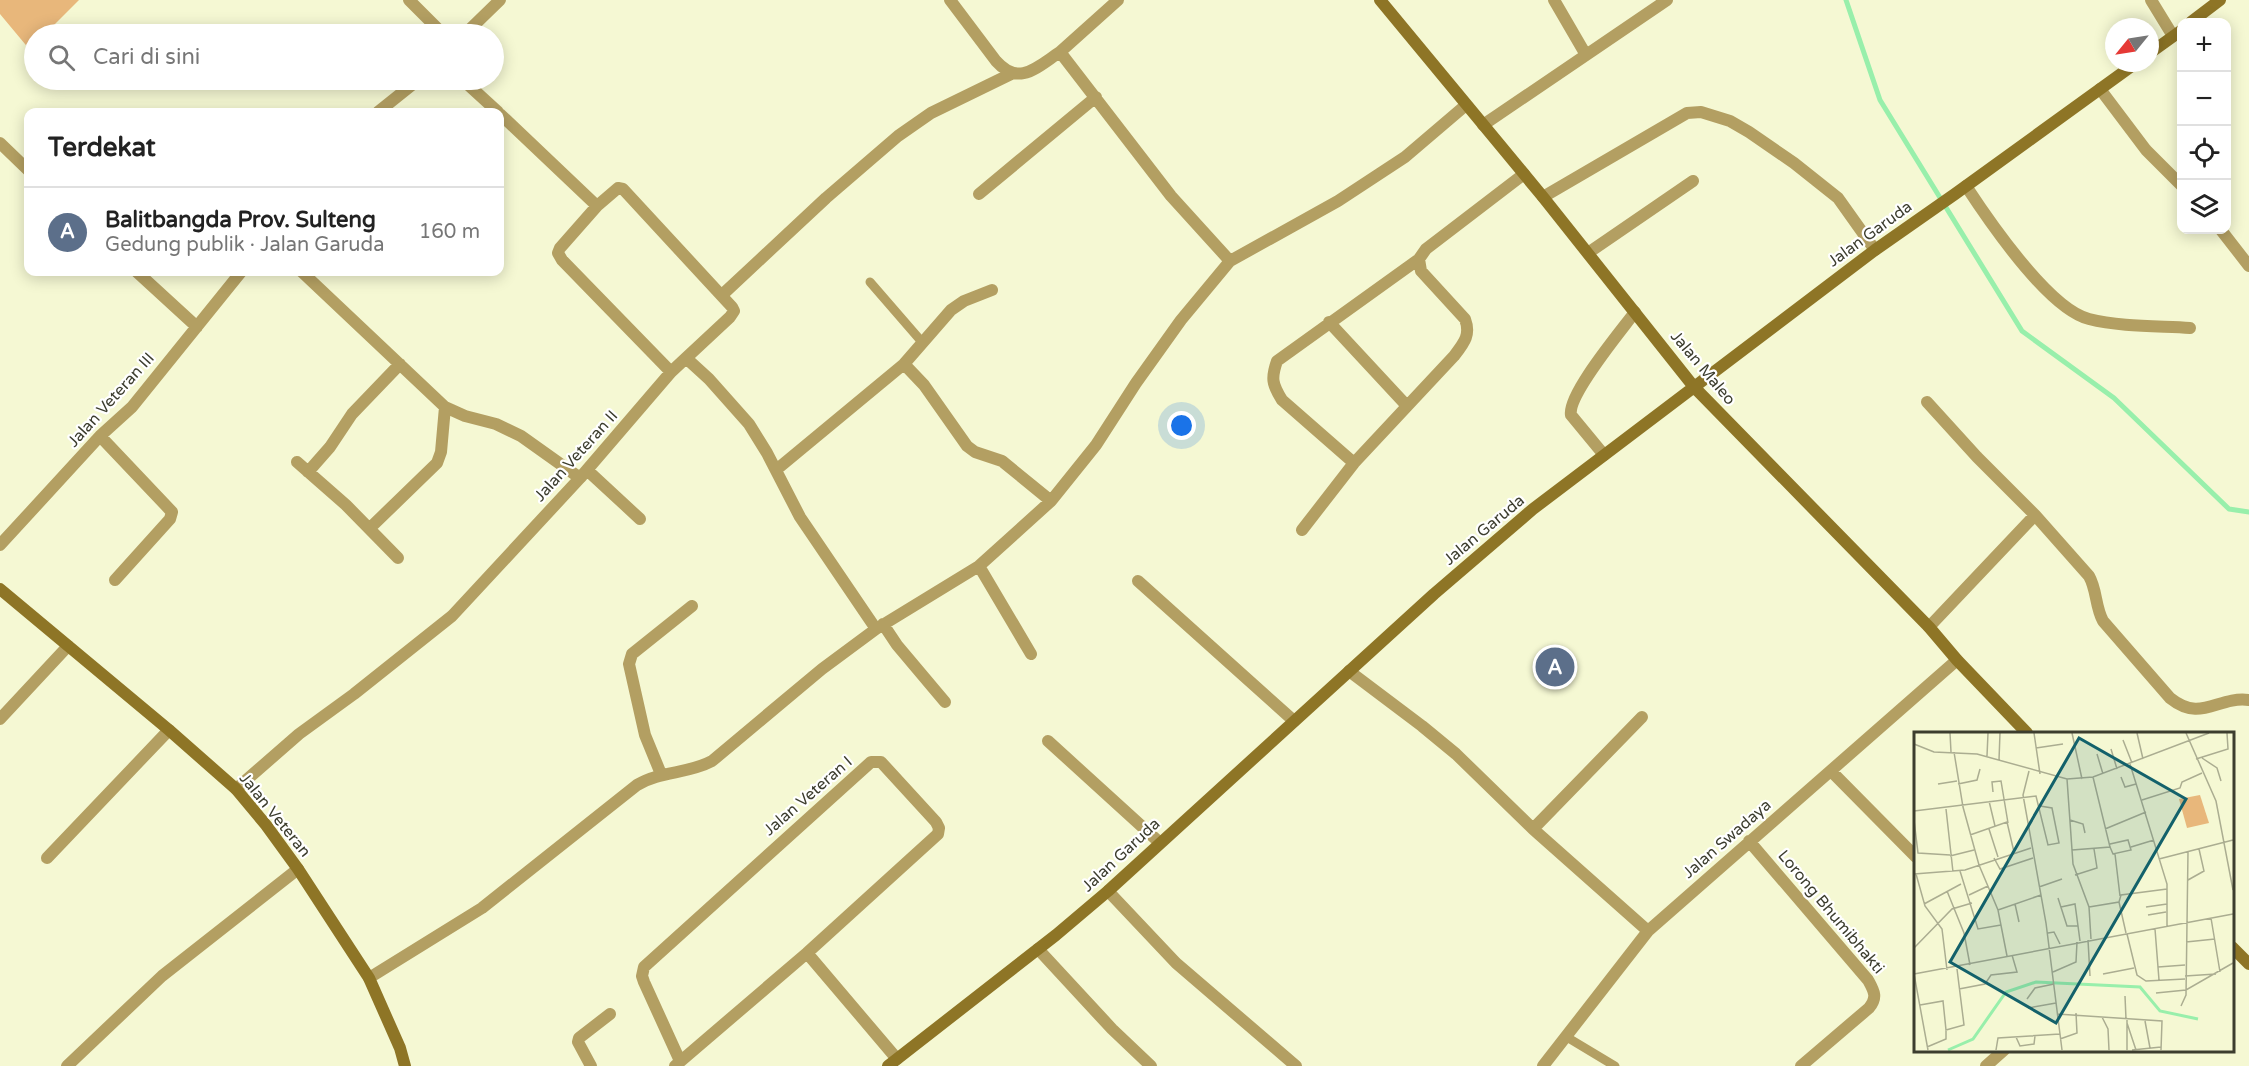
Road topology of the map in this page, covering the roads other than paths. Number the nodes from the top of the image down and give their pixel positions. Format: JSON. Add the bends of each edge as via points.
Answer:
{"nodes":[{"id":1,"x":409,"y":0,"type":"edge"},
{"id":2,"x":500,"y":0,"type":"edge"},
{"id":3,"x":950,"y":0,"type":"edge"},
{"id":4,"x":1118,"y":0,"type":"edge"},
{"id":5,"x":1380,"y":0,"type":"edge"},
{"id":6,"x":1554,"y":0,"type":"edge"},
{"id":7,"x":1667,"y":0,"type":"edge"},
{"id":8,"x":2151,"y":0,"type":"edge"},
{"id":9,"x":2220,"y":0,"type":"edge"},
{"id":10,"x":2196,"y":18,"type":"edge"},
{"id":11,"x":433,"y":24,"type":"edge"},
{"id":12,"x":475,"y":24,"type":"edge"},
{"id":13,"x":2177,"y":33,"type":"edge"},
{"id":14,"x":2159,"y":46,"type":"edge"},
{"id":15,"x":1060,"y":52,"type":"junction"},
{"id":16,"x":1586,"y":55,"type":"junction"},
{"id":17,"x":2124,"y":72,"type":"edge"},
{"id":18,"x":1011,"y":74,"type":"junction"},
{"id":19,"x":2100,"y":89,"type":"junction"},
{"id":20,"x":406,"y":90,"type":"edge"},
{"id":21,"x":475,"y":90,"type":"edge"},
{"id":22,"x":1096,"y":97,"type":"junction"},
{"id":23,"x":1466,"y":105,"type":"junction"},
{"id":24,"x":383,"y":108,"type":"edge"},
{"id":25,"x":494,"y":108,"type":"edge"},
{"id":26,"x":504,"y":118,"type":"edge"},
{"id":27,"x":1483,"y":125,"type":"junction"},
{"id":28,"x":0,"y":143,"type":"edge"},
{"id":29,"x":24,"y":166,"type":"edge"},
{"id":30,"x":1524,"y":174,"type":"junction"},
{"id":31,"x":1693,"y":181,"type":"dead end"},
{"id":32,"x":2177,"y":182,"type":"edge"},
{"id":33,"x":1966,"y":186,"type":"junction"},
{"id":34,"x":979,"y":194,"type":"dead end"},
{"id":35,"x":1543,"y":197,"type":"junction"},
{"id":36,"x":597,"y":206,"type":"junction"},
{"id":37,"x":2224,"y":234,"type":"edge"},
{"id":38,"x":1875,"y":250,"type":"junction"},
{"id":39,"x":1588,"y":253,"type":"junction"},
{"id":40,"x":1419,"y":259,"type":"junction"},
{"id":41,"x":1230,"y":261,"type":"junction"},
{"id":42,"x":2249,"y":266,"type":"edge"},
{"id":43,"x":141,"y":276,"type":"edge"},
{"id":44,"x":238,"y":276,"type":"edge"},
{"id":45,"x":306,"y":276,"type":"edge"},
{"id":46,"x":870,"y":282,"type":"dead end"},
{"id":47,"x":992,"y":290,"type":"dead end"},
{"id":48,"x":722,"y":295,"type":"junction"},
{"id":49,"x":1635,"y":312,"type":"junction"},
{"id":50,"x":1329,"y":322,"type":"junction"},
{"id":51,"x":196,"y":327,"type":"junction"},
{"id":52,"x":2190,"y":328,"type":"dead end"},
{"id":53,"x":922,"y":342,"type":"junction"},
{"id":54,"x":686,"y":358,"type":"junction"},
{"id":55,"x":400,"y":364,"type":"junction"},
{"id":56,"x":904,"y":364,"type":"junction"},
{"id":57,"x":670,"y":372,"type":"junction"},
{"id":58,"x":1694,"y":387,"type":"junction"},
{"id":59,"x":1928,"y":402,"type":"dead end"},
{"id":60,"x":1407,"y":406,"type":"junction"},
{"id":61,"x":445,"y":407,"type":"junction"},
{"id":62,"x":100,"y":436,"type":"junction"},
{"id":63,"x":1604,"y":455,"type":"junction"},
{"id":64,"x":297,"y":462,"type":"dead end"},
{"id":65,"x":1354,"y":463,"type":"junction"},
{"id":66,"x":776,"y":470,"type":"junction"},
{"id":67,"x":308,"y":472,"type":"junction"},
{"id":68,"x":583,"y":474,"type":"junction"},
{"id":69,"x":1051,"y":501,"type":"junction"},
{"id":70,"x":2035,"y":515,"type":"junction"},
{"id":71,"x":640,"y":519,"type":"dead end"},
{"id":72,"x":370,"y":528,"type":"junction"},
{"id":73,"x":1302,"y":530,"type":"dead end"},
{"id":74,"x":0,"y":545,"type":"edge"},
{"id":75,"x":398,"y":558,"type":"dead end"},
{"id":76,"x":979,"y":566,"type":"junction"},
{"id":77,"x":115,"y":580,"type":"dead end"},
{"id":78,"x":1138,"y":581,"type":"dead end"},
{"id":79,"x":0,"y":589,"type":"edge"},
{"id":80,"x":692,"y":606,"type":"dead end"},
{"id":81,"x":879,"y":626,"type":"junction"},
{"id":82,"x":1929,"y":627,"type":"junction"},
{"id":83,"x":68,"y":646,"type":"junction"},
{"id":84,"x":1031,"y":654,"type":"dead end"},
{"id":85,"x":1957,"y":660,"type":"junction"},
{"id":86,"x":1349,"y":671,"type":"junction"},
{"id":87,"x":2249,"y":700,"type":"edge"},
{"id":88,"x":945,"y":702,"type":"dead end"},
{"id":89,"x":1642,"y":717,"type":"dead end"},
{"id":90,"x":0,"y":719,"type":"edge"},
{"id":91,"x":1294,"y":721,"type":"junction"},
{"id":92,"x":169,"y":730,"type":"junction"},
{"id":93,"x":2026,"y":732,"type":"edge"},
{"id":94,"x":1048,"y":741,"type":"dead end"},
{"id":95,"x":1831,"y":771,"type":"junction"},
{"id":96,"x":661,"y":774,"type":"junction"},
{"id":97,"x":236,"y":789,"type":"junction"},
{"id":98,"x":1533,"y":829,"type":"junction"},
{"id":99,"x":1749,"y":841,"type":"junction"},
{"id":100,"x":1159,"y":842,"type":"junction"},
{"id":101,"x":1914,"y":855,"type":"edge"},
{"id":102,"x":47,"y":858,"type":"dead end"},
{"id":103,"x":298,"y":869,"type":"junction"},
{"id":104,"x":1108,"y":891,"type":"junction"},
{"id":105,"x":1648,"y":931,"type":"junction"},
{"id":106,"x":1038,"y":949,"type":"junction"},
{"id":107,"x":2234,"y":949,"type":"edge"},
{"id":108,"x":807,"y":953,"type":"junction"},
{"id":109,"x":2249,"y":964,"type":"edge"},
{"id":110,"x":369,"y":978,"type":"junction"},
{"id":111,"x":610,"y":1014,"type":"dead end"},
{"id":112,"x":1565,"y":1036,"type":"junction"},
{"id":113,"x":2003,"y":1051,"type":"edge"},
{"id":114,"x":892,"y":1062,"type":"edge"},
{"id":115,"x":1142,"y":1063,"type":"edge"},
{"id":116,"x":678,"y":1064,"type":"edge"},
{"id":117,"x":67,"y":1066,"type":"edge"},
{"id":118,"x":405,"y":1066,"type":"edge"},
{"id":119,"x":591,"y":1066,"type":"edge"},
{"id":120,"x":1296,"y":1066,"type":"edge"},
{"id":121,"x":1543,"y":1066,"type":"edge"},
{"id":122,"x":1615,"y":1066,"type":"edge"},
{"id":123,"x":1801,"y":1066,"type":"edge"},
{"id":124,"x":1986,"y":1066,"type":"edge"}],
"edges":[{"from":1,"to":11,"type":"street"},
{"from":2,"to":12,"type":"street"},
{"from":3,"to":18,"type":"street","via":[[1003,70]]},
{"from":4,"to":15,"type":"street"},
{"from":5,"to":23,"type":"street","name":"Jalan Maleo"},
{"from":6,"to":16,"type":"street"},
{"from":7,"to":16,"type":"street"},
{"from":8,"to":13,"type":"street"},
{"from":9,"to":10,"type":"street"},
{"from":13,"to":14,"type":"street"},
{"from":15,"to":18,"type":"street","via":[[1030,71]]},
{"from":15,"to":22,"type":"street"},
{"from":16,"to":27,"type":"street"},
{"from":17,"to":19,"type":"street","name":"Jalan Garuda"},
{"from":18,"to":48,"type":"street","via":[[942,108],[897,136]]},
{"from":19,"to":32,"type":"street","via":[[2146,150]]},
{"from":19,"to":33,"type":"street","name":"Jalan Garuda"},
{"from":20,"to":24,"type":"street"},
{"from":21,"to":25,"type":"street"},
{"from":22,"to":34,"type":"street"},
{"from":22,"to":41,"type":"street","via":[[1172,196]]},
{"from":23,"to":27,"type":"street","name":"Jalan Maleo"},
{"from":23,"to":41,"type":"street","via":[[1405,157],[1338,201]]},
{"from":26,"to":36,"type":"street"},
{"from":27,"to":30,"type":"street","name":"Jalan Maleo"},
{"from":28,"to":29,"type":"street"},
{"from":30,"to":35,"type":"street","name":"Jalan Maleo"},
{"from":30,"to":40,"type":"street","via":[[1426,249]]},
{"from":31,"to":39,"type":"street"},
{"from":33,"to":38,"type":"street","name":"Jalan Garuda"},
{"from":33,"to":52,"type":"street","via":[[1989,222],[2034,277],[2076,313],[2088,319]]},
{"from":35,"to":38,"type":"street","via":[[1687,113],[1701,112],[1740,127],[1825,186]]},
{"from":35,"to":39,"type":"street","name":"Jalan Maleo"},
{"from":36,"to":48,"type":"street","via":[[615,190],[623,189]]},
{"from":36,"to":57,"type":"street","via":[[560,248],[559,255]]},
{"from":37,"to":42,"type":"street"},
{"from":38,"to":58,"type":"street","name":"Jalan Garuda"},
{"from":39,"to":49,"type":"street","name":"Jalan Maleo"},
{"from":40,"to":50,"type":"street"},
{"from":40,"to":60,"type":"street","via":[[1421,271],[1466,319],[1468,328],[1466,340],[1454,356]]},
{"from":41,"to":69,"type":"street","via":[[1181,320],[1096,446]]},
{"from":43,"to":51,"type":"street"},
{"from":44,"to":51,"type":"street","name":"Jalan Veteran III"},
{"from":45,"to":55,"type":"street"},
{"from":46,"to":53,"type":"lane"},
{"from":47,"to":53,"type":"street","via":[[951,310]]},
{"from":48,"to":54,"type":"street","name":"Jalan Veteran II","via":[[734,311]]},
{"from":49,"to":58,"type":"street","name":"Jalan Maleo"},
{"from":49,"to":63,"type":"street","via":[[1581,386],[1570,409]]},
{"from":50,"to":60,"type":"street"},
{"from":50,"to":65,"type":"street","via":[[1277,361],[1272,376],[1282,400]]},
{"from":51,"to":62,"type":"street","name":"Jalan Veteran III","via":[[132,406]]},
{"from":53,"to":56,"type":"street"},
{"from":54,"to":57,"type":"street","name":"Jalan Veteran II"},
{"from":54,"to":66,"type":"street","via":[[749,424]]},
{"from":55,"to":61,"type":"street"},
{"from":55,"to":67,"type":"street","via":[[352,414]]},
{"from":56,"to":66,"type":"street"},
{"from":56,"to":69,"type":"street","via":[[924,385],[967,446],[1002,461]]},
{"from":57,"to":68,"type":"street","name":"Jalan Veteran II"},
{"from":58,"to":63,"type":"street","name":"Jalan Garuda"},
{"from":58,"to":82,"type":"street","name":"Jalan Maleo"},
{"from":59,"to":70,"type":"street"},
{"from":60,"to":65,"type":"street"},
{"from":61,"to":68,"type":"street","via":[[521,436]]},
{"from":61,"to":72,"type":"street","via":[[437,463]]},
{"from":62,"to":74,"type":"street","name":"Jalan Veteran III"},
{"from":62,"to":77,"type":"street","via":[[172,512]]},
{"from":63,"to":86,"type":"street","name":"Jalan Garuda","via":[[1533,509]]},
{"from":64,"to":67,"type":"street"},
{"from":65,"to":73,"type":"street"},
{"from":66,"to":81,"type":"street","via":[[800,517]]},
{"from":67,"to":72,"type":"street"},
{"from":68,"to":71,"type":"street"},
{"from":68,"to":97,"type":"street","name":"Jalan Veteran II","via":[[452,615],[299,734]]},
{"from":69,"to":76,"type":"street"},
{"from":70,"to":82,"type":"street"},
{"from":70,"to":87,"type":"street","via":[[2089,576],[2103,621],[2170,698],[2195,710]]},
{"from":72,"to":75,"type":"street"},
{"from":76,"to":81,"type":"street"},
{"from":76,"to":84,"type":"street"},
{"from":78,"to":91,"type":"street"},
{"from":79,"to":83,"type":"street","name":"Jalan Veteran"},
{"from":80,"to":96,"type":"street","via":[[632,654],[629,664],[645,735]]},
{"from":81,"to":88,"type":"street"},
{"from":81,"to":96,"type":"street","via":[[712,761]]},
{"from":82,"to":85,"type":"street","name":"Jalan Maleo"},
{"from":83,"to":90,"type":"street"},
{"from":83,"to":92,"type":"street","name":"Jalan Veteran"},
{"from":85,"to":93,"type":"street","name":"Jalan Maleo"},
{"from":85,"to":95,"type":"street","name":"Jalan Swadaya"},
{"from":86,"to":91,"type":"street","name":"Jalan Garuda"},
{"from":86,"to":98,"type":"street","via":[[1456,754]]},
{"from":89,"to":98,"type":"street"},
{"from":91,"to":100,"type":"street","name":"Jalan Garuda"},
{"from":92,"to":97,"type":"street","name":"Jalan Veteran"},
{"from":92,"to":102,"type":"street"},
{"from":94,"to":100,"type":"street"},
{"from":95,"to":99,"type":"street","name":"Jalan Swadaya"},
{"from":95,"to":101,"type":"street"},
{"from":96,"to":110,"type":"street","via":[[637,785],[482,908]]},
{"from":97,"to":103,"type":"street","name":"Jalan Veteran"},
{"from":98,"to":105,"type":"street"},
{"from":99,"to":105,"type":"street","name":"Jalan Swadaya"},
{"from":99,"to":123,"type":"street","name":"Lorong Bhumibhakti","via":[[1868,980],[1875,999]]},
{"from":100,"to":104,"type":"street","name":"Jalan Garuda"},
{"from":103,"to":110,"type":"street","name":"Jalan Veteran"},
{"from":103,"to":117,"type":"street","via":[[162,976]]},
{"from":104,"to":106,"type":"street","name":"Jalan Garuda"},
{"from":104,"to":120,"type":"street","via":[[1176,963]]},
{"from":105,"to":112,"type":"street","name":"Jalan Swadaya"},
{"from":106,"to":114,"type":"street","name":"Jalan Garuda"},
{"from":106,"to":115,"type":"street"},
{"from":107,"to":109,"type":"street"},
{"from":108,"to":114,"type":"street"},
{"from":108,"to":116,"type":"street","name":"Jalan Veteran I"},
{"from":108,"to":116,"type":"street","name":"Jalan Veteran I","via":[[938,834],[936,822],[881,762],[871,762],[644,967],[644,982]]},
{"from":110,"to":118,"type":"street","name":"Jalan Veteran"},
{"from":111,"to":119,"type":"street","via":[[579,1038]]},
{"from":112,"to":121,"type":"street","name":"Jalan Swadaya"},
{"from":112,"to":122,"type":"lane"},
{"from":113,"to":124,"type":"street"}]}
